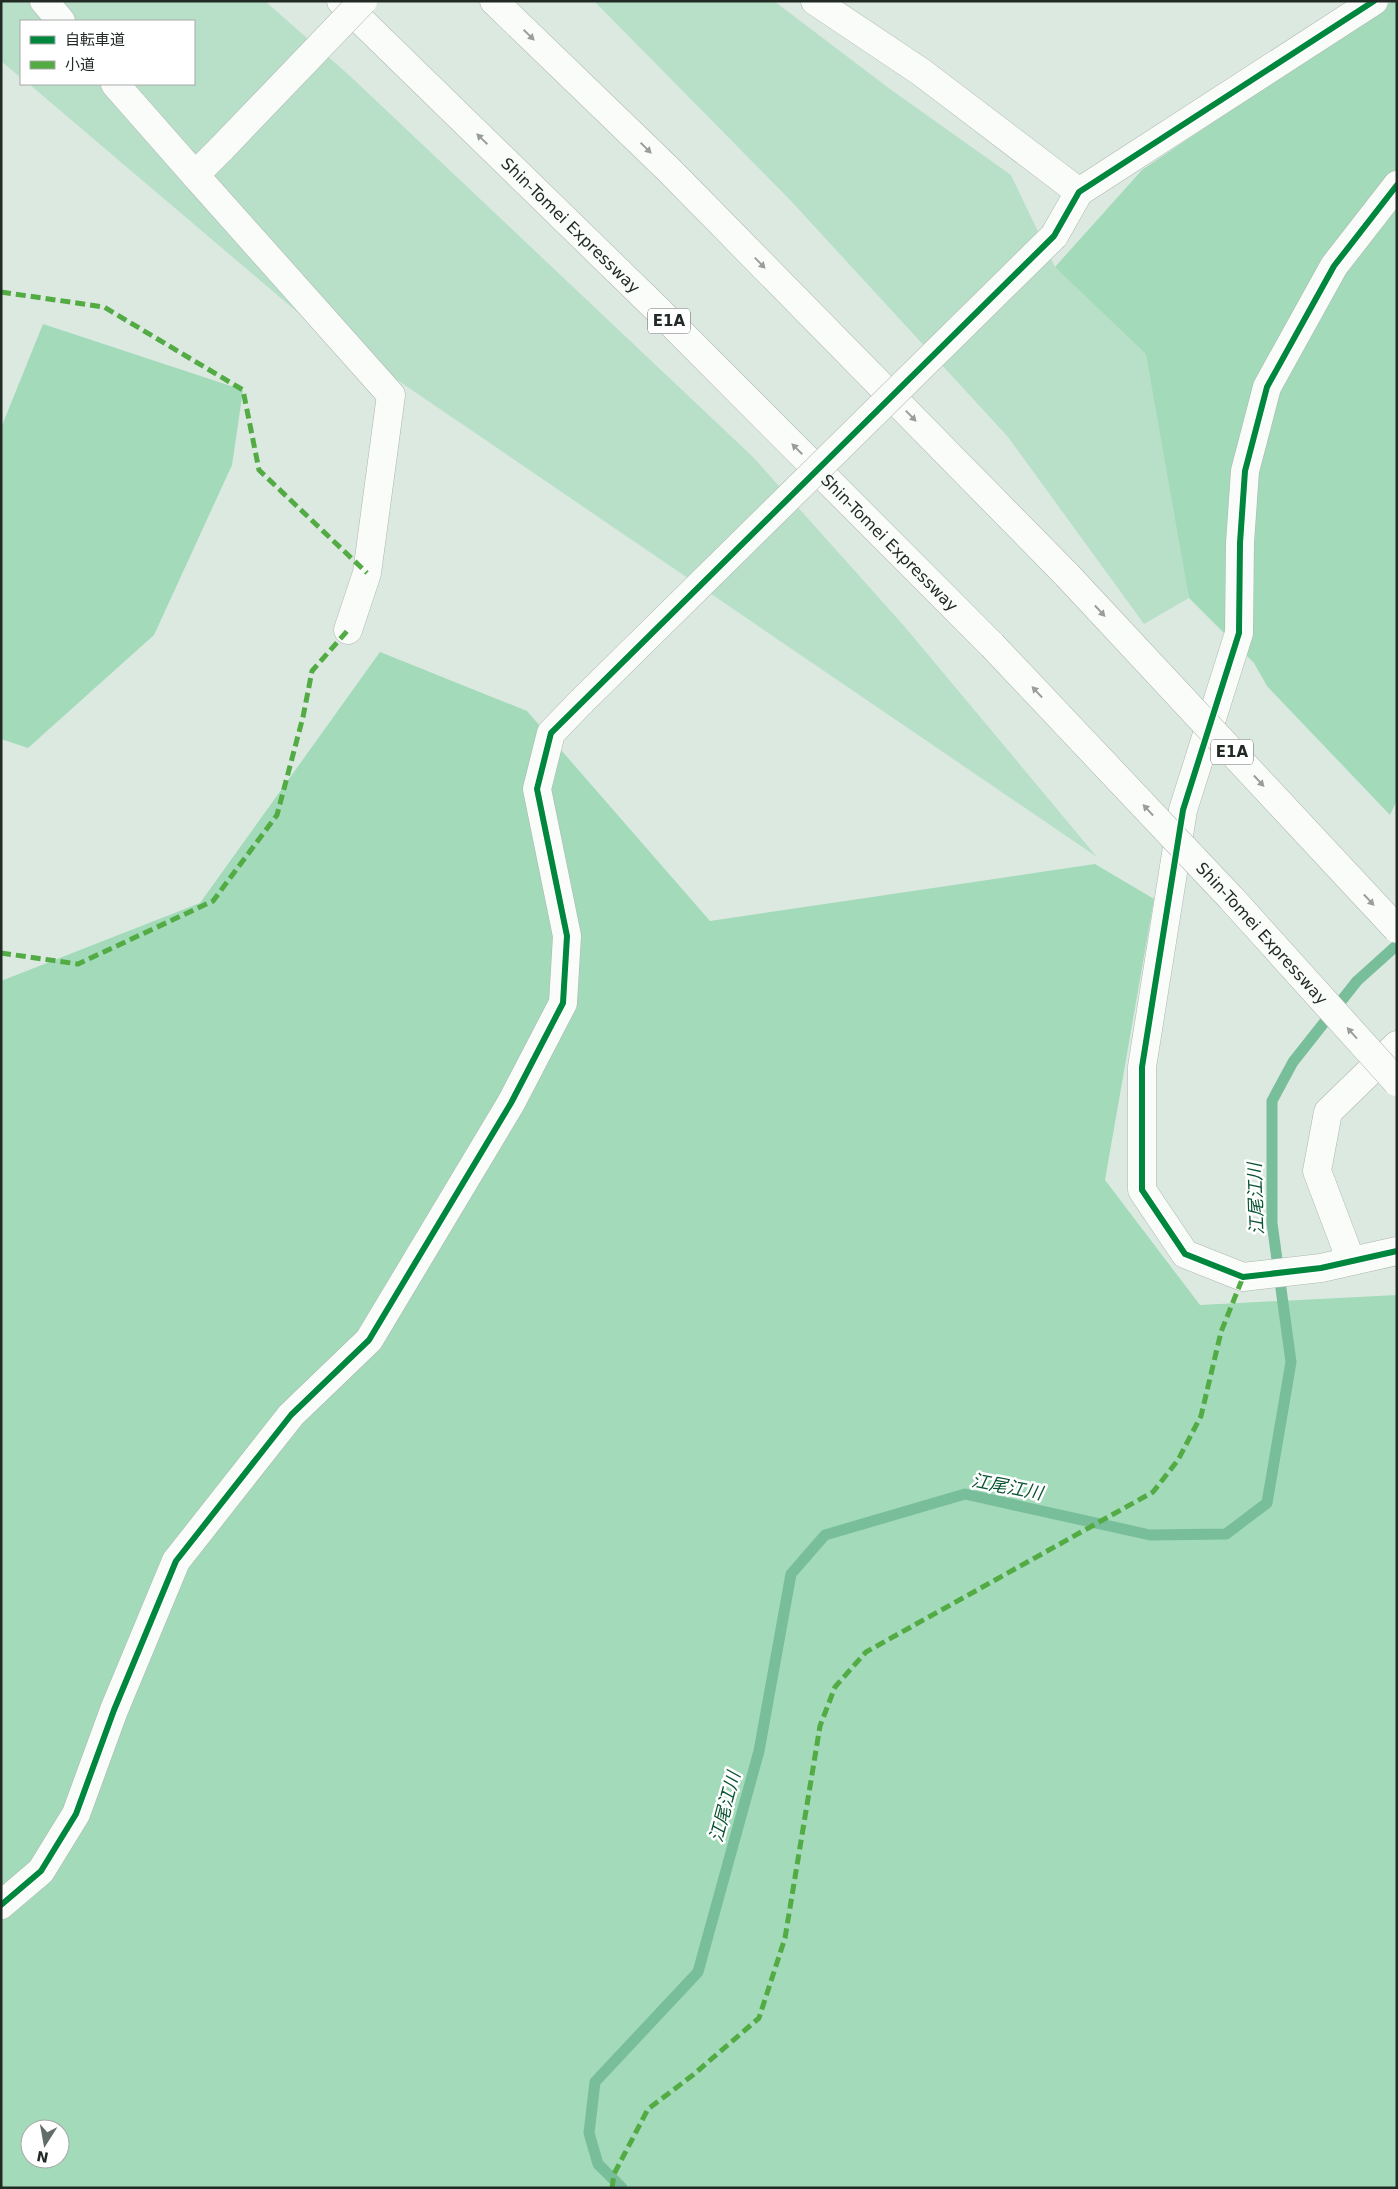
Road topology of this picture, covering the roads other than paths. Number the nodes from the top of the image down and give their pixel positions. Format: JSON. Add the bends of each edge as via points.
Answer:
{"nodes":[{"id":1,"x":44,"y":1,"type":"edge"},
{"id":2,"x":341,"y":1,"type":"edge"},
{"id":3,"x":362,"y":1,"type":"edge"},
{"id":4,"x":494,"y":1,"type":"edge"},
{"id":5,"x":815,"y":1,"type":"edge"},
{"id":6,"x":1374,"y":1,"type":"edge"},
{"id":7,"x":60,"y":20,"type":"edge"},
{"id":8,"x":116,"y":85,"type":"edge"},
{"id":9,"x":194,"y":175,"type":"junction"},
{"id":10,"x":1397,"y":185,"type":"edge"},
{"id":11,"x":1079,"y":192,"type":"junction"},
{"id":12,"x":348,"y":630,"type":"dead end"},
{"id":13,"x":1397,"y":929,"type":"edge"},
{"id":14,"x":1397,"y":1044,"type":"edge"},
{"id":15,"x":1397,"y":1082,"type":"edge"},
{"id":16,"x":1397,"y":1251,"type":"edge"},
{"id":17,"x":1351,"y":1261,"type":"junction"},
{"id":18,"x":1,"y":1905,"type":"edge"}],
"edges":[{"from":1,"to":7,"type":"main road"},
{"from":15,"to":2,"type":"main road","name":"Shin-Tomei Expressway","number":"E1A","one_way":true,"bridge":true,"via":[[1231,898],[992,645],[666,318]]},
{"from":3,"to":9,"type":"main road","bridge":true},
{"from":4,"to":13,"type":"main road","number":"E1A","one_way":true,"bridge":true,"via":[[669,170],[1067,575]]},
{"from":5,"to":11,"type":"main road","via":[[921,72]]},
{"from":6,"to":11,"type":"main road"},
{"from":8,"to":9,"type":"main road"},
{"from":9,"to":12,"type":"main road","via":[[391,395],[367,573]]},
{"from":10,"to":17,"type":"main road","via":[[1334,266],[1266,387],[1245,471],[1239,633],[1183,810],[1142,1068],[1142,1190],[1185,1254],[1243,1277],[1321,1268]]},
{"from":11,"to":18,"type":"main road","bridge":true,"via":[[1054,236],[550,733],[537,789],[567,936],[563,1003],[511,1103],[369,1340],[291,1414],[176,1561],[114,1710],[76,1814],[41,1871]]},
{"from":14,"to":17,"type":"main road","via":[[1328,1112],[1317,1171]]},
{"from":16,"to":17,"type":"main road"}]}
